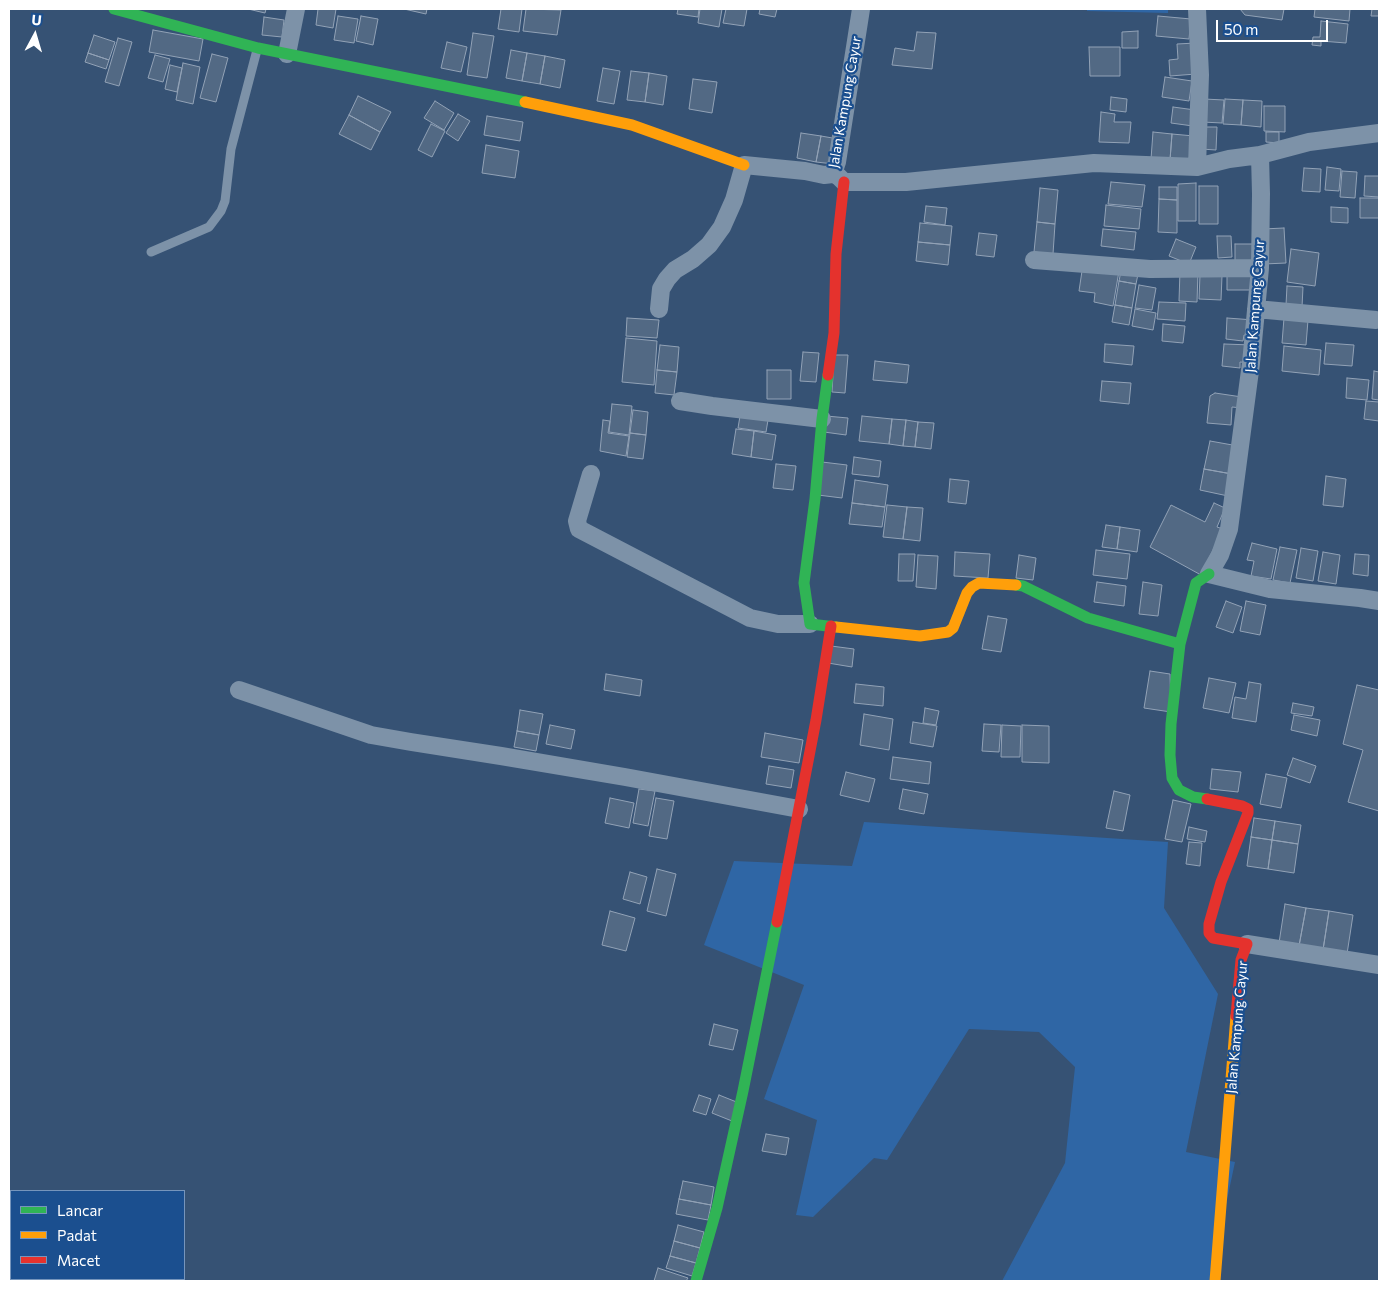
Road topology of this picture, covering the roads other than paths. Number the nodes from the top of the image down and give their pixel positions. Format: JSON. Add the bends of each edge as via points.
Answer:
{"nodes":[{"id":1,"x":114,"y":9,"type":"edge"},
{"id":2,"x":296,"y":9,"type":"edge"},
{"id":3,"x":861,"y":9,"type":"edge"},
{"id":4,"x":1197,"y":9,"type":"edge"},
{"id":5,"x":258,"y":48,"type":"junction"},
{"id":6,"x":287,"y":54,"type":"junction"},
{"id":7,"x":1379,"y":133,"type":"edge"},
{"id":8,"x":1260,"y":154,"type":"junction"},
{"id":9,"x":744,"y":165,"type":"junction"},
{"id":10,"x":1197,"y":167,"type":"junction"},
{"id":11,"x":838,"y":178,"type":"junction"},
{"id":12,"x":150,"y":252,"type":"dead end"},
{"id":13,"x":1034,"y":260,"type":"dead end"},
{"id":14,"x":1260,"y":268,"type":"junction"},
{"id":15,"x":658,"y":309,"type":"dead end"},
{"id":16,"x":1256,"y":309,"type":"junction"},
{"id":17,"x":1376,"y":320,"type":"dead end"},
{"id":18,"x":680,"y":401,"type":"dead end"},
{"id":19,"x":822,"y":419,"type":"junction"},
{"id":20,"x":591,"y":474,"type":"dead end"},
{"id":21,"x":1209,"y":574,"type":"junction"},
{"id":22,"x":1379,"y":602,"type":"edge"},
{"id":23,"x":810,"y":624,"type":"junction"},
{"id":24,"x":831,"y":626,"type":"junction"},
{"id":25,"x":1180,"y":644,"type":"junction"},
{"id":26,"x":239,"y":690,"type":"dead end"},
{"id":27,"x":799,"y":809,"type":"junction"},
{"id":28,"x":1247,"y":944,"type":"junction"},
{"id":29,"x":1379,"y":965,"type":"edge"},
{"id":30,"x":696,"y":1281,"type":"edge"},
{"id":31,"x":1215,"y":1281,"type":"edge"}],
"edges":[{"from":1,"to":5,"type":"street"},
{"from":2,"to":6,"type":"street"},
{"from":3,"to":11,"type":"street","name":"Jalan Kampung Cayur","via":[[836,162]]},
{"from":4,"to":10,"type":"street","via":[[1200,75]]},
{"from":5,"to":6,"type":"street"},
{"from":5,"to":12,"type":"lane","via":[[231,149],[222,211],[208,226]]},
{"from":6,"to":9,"type":"street","via":[[632,125]]},
{"from":7,"to":8,"type":"street","via":[[1309,142]]},
{"from":8,"to":10,"type":"street"},
{"from":8,"to":14,"type":"street","name":"Jalan Kampung Cayur"},
{"from":9,"to":11,"type":"street","name":"Jalan Kampung Cayur"},
{"from":9,"to":15,"type":"street","via":[[722,227],[709,245],[667,279],[661,289]]},
{"from":10,"to":11,"type":"street","via":[[1094,163],[906,182]]},
{"from":11,"to":19,"type":"street","via":[[844,190],[836,254],[834,333]]},
{"from":13,"to":14,"type":"street","via":[[1150,269]]},
{"from":14,"to":16,"type":"street","name":"Jalan Kampung Cayur"},
{"from":16,"to":17,"type":"street"},
{"from":16,"to":21,"type":"street","name":"Jalan Kampung Cayur","via":[[1252,363],[1229,529]]},
{"from":18,"to":19,"type":"street"},
{"from":19,"to":23,"type":"street","via":[[804,583]]},
{"from":20,"to":23,"type":"street","via":[[577,521],[579,529],[750,618],[778,624]]},
{"from":21,"to":22,"type":"street","via":[[1270,589]]},
{"from":21,"to":25,"type":"street","name":"Jalan Kampung Cayur","via":[[1196,583]]},
{"from":23,"to":24,"type":"street"},
{"from":24,"to":25,"type":"street","via":[[920,636],[948,632],[956,623],[972,587],[991,583],[1023,586],[1088,618]]},
{"from":24,"to":27,"type":"street"},
{"from":25,"to":28,"type":"street","name":"Jalan Kampung Cayur","via":[[1171,724],[1172,778],[1180,790],[1193,796],[1248,809],[1208,924],[1213,938]]},
{"from":26,"to":27,"type":"street","via":[[371,735]]},
{"from":27,"to":30,"type":"street","via":[[743,1091],[717,1208]]},
{"from":28,"to":29,"type":"street"},
{"from":28,"to":31,"type":"street","name":"Jalan Kampung Cayur","via":[[1241,960]]}]}
